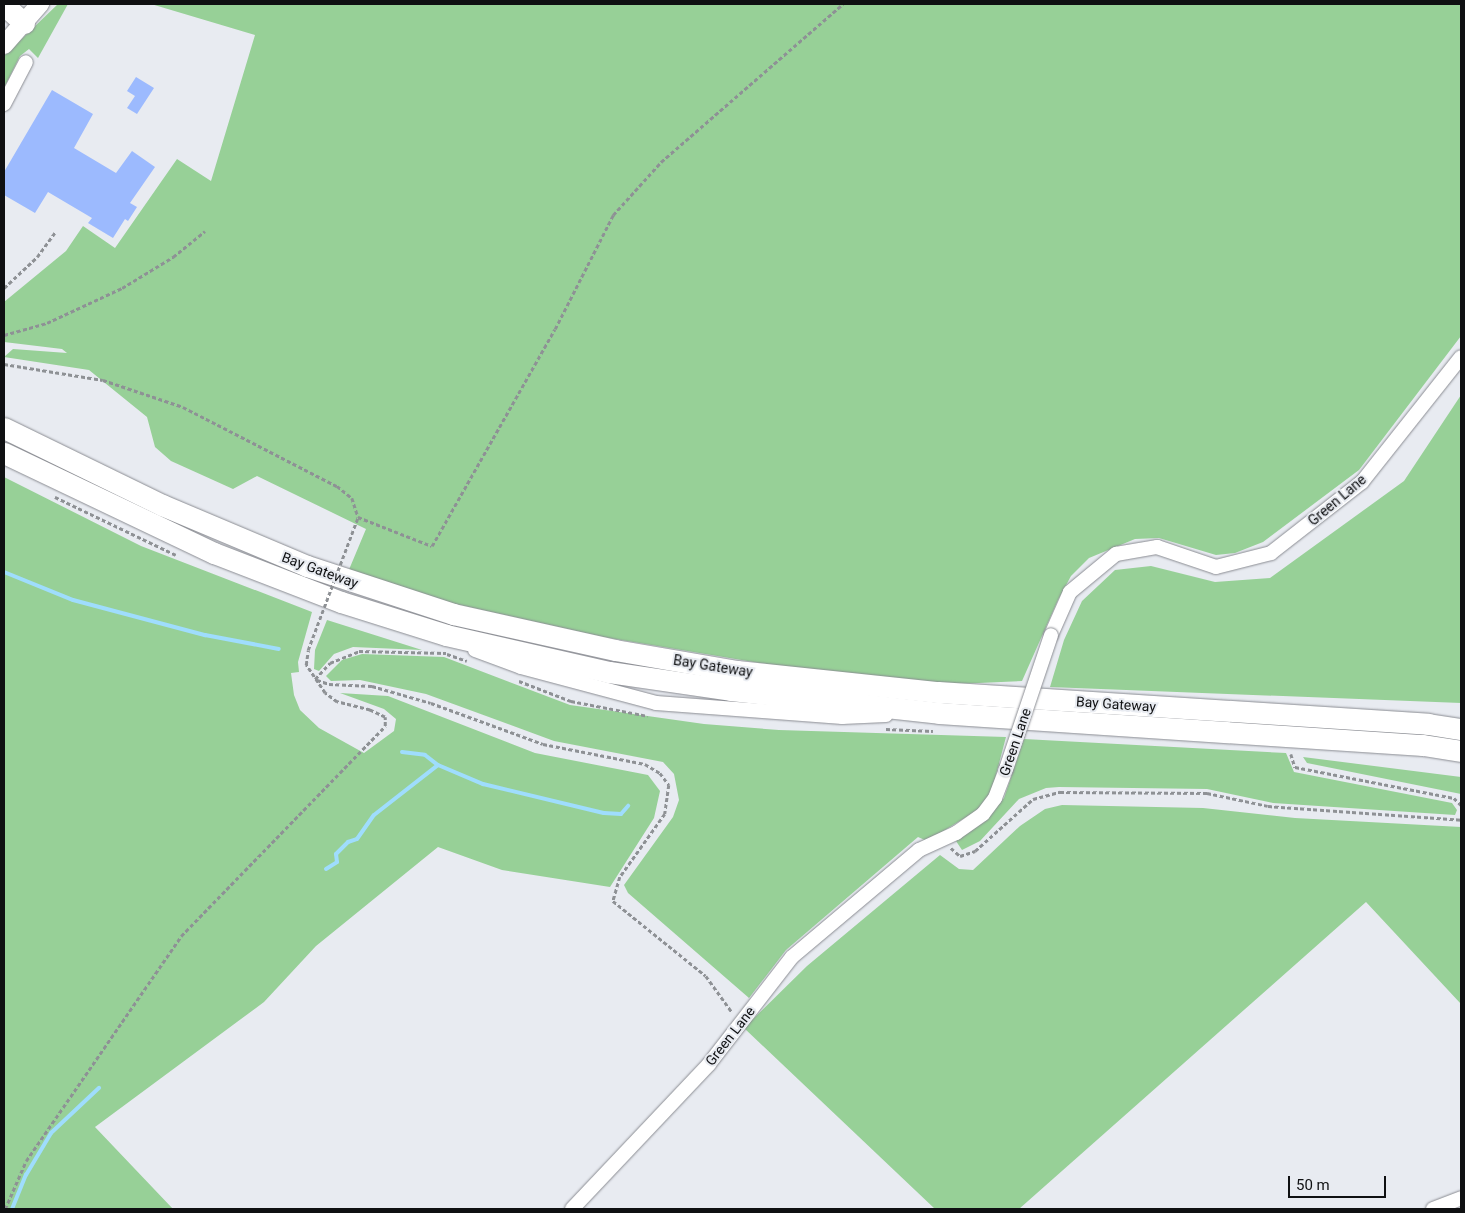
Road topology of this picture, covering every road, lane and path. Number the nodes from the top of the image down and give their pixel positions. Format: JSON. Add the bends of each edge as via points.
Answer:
{"nodes":[{"id":1,"x":842,"y":4,"type":"edge"},
{"id":2,"x":20,"y":10,"type":"edge"},
{"id":3,"x":4,"y":45,"type":"edge"},
{"id":4,"x":26,"y":62,"type":"dead end"},
{"id":5,"x":4,"y":104,"type":"edge"},
{"id":6,"x":56,"y":231,"type":"dead end"},
{"id":7,"x":205,"y":231,"type":"dead end"},
{"id":8,"x":4,"y":288,"type":"edge"},
{"id":9,"x":4,"y":336,"type":"edge"},
{"id":10,"x":1461,"y":357,"type":"edge"},
{"id":11,"x":4,"y":364,"type":"edge"},
{"id":12,"x":4,"y":428,"type":"edge"},
{"id":13,"x":4,"y":453,"type":"edge"},
{"id":14,"x":358,"y":517,"type":"junction"},
{"id":15,"x":446,"y":653,"type":"dead end"},
{"id":16,"x":316,"y":679,"type":"junction"},
{"id":17,"x":1461,"y":723,"type":"edge"},
{"id":18,"x":1428,"y":724,"type":"junction"},
{"id":19,"x":1461,"y":730,"type":"edge"},
{"id":20,"x":1290,"y":750,"type":"dead end"},
{"id":21,"x":1461,"y":751,"type":"edge"},
{"id":22,"x":1461,"y":805,"type":"edge"},
{"id":23,"x":1461,"y":820,"type":"edge"},
{"id":24,"x":942,"y":840,"type":"junction"},
{"id":25,"x":743,"y":1020,"type":"junction"},
{"id":26,"x":1461,"y":1198,"type":"edge"},
{"id":27,"x":1440,"y":1208,"type":"edge"},
{"id":28,"x":5,"y":1209,"type":"edge"},
{"id":29,"x":572,"y":1209,"type":"edge"}],
"edges":[{"from":1,"to":14,"type":"path","via":[[661,162],[613,215],[555,329],[432,546]]},
{"from":2,"to":3,"type":"main road"},
{"from":4,"to":5,"type":"street"},
{"from":6,"to":8,"type":"path","via":[[37,257]]},
{"from":7,"to":9,"type":"path","via":[[173,257],[122,288],[46,323]]},
{"from":10,"to":24,"type":"street","name":"Green Lane","bridge":true,"via":[[1362,482],[1271,554],[1216,567],[1157,548],[1116,554],[1070,592],[1051,635],[995,798],[983,814]]},
{"from":11,"to":14,"type":"path","via":[[103,380],[183,407],[336,486],[352,498]]},
{"from":12,"to":18,"type":"highway","name":"Bay Gateway","via":[[162,505],[307,566],[453,614],[615,650],[737,671],[938,692]]},
{"from":13,"to":21,"type":"highway","name":"Bay Gateway","via":[[191,543],[341,602],[446,634],[609,672],[732,690],[939,713],[1423,745]]},
{"from":14,"to":16,"type":"path","bridge":true,"via":[[308,650],[306,665]]},
{"from":15,"to":16,"type":"path","via":[[359,651],[330,663]]},
{"from":16,"to":25,"type":"path","via":[[329,684],[372,686],[431,703],[542,744],[645,764],[660,772],[669,785],[664,814],[620,877],[613,901],[706,976],[730,1009]]},
{"from":16,"to":28,"type":"path","via":[[325,693],[338,702],[386,717],[385,726],[181,936],[26,1160]]},
{"from":17,"to":18,"type":"street"},
{"from":18,"to":19,"type":"highway","name":"Bay Gateway"},
{"from":20,"to":22,"type":"path","via":[[1295,767],[1454,798]]},
{"from":23,"to":24,"type":"path","via":[[1268,806],[1207,793],[1060,792],[1033,798],[975,851],[960,856]]},
{"from":24,"to":25,"type":"street","name":"Green Lane","via":[[919,850],[792,957]]},
{"from":25,"to":29,"type":"street","name":"Green Lane","via":[[681,1095]]},
{"from":26,"to":27,"type":"street"}]}
